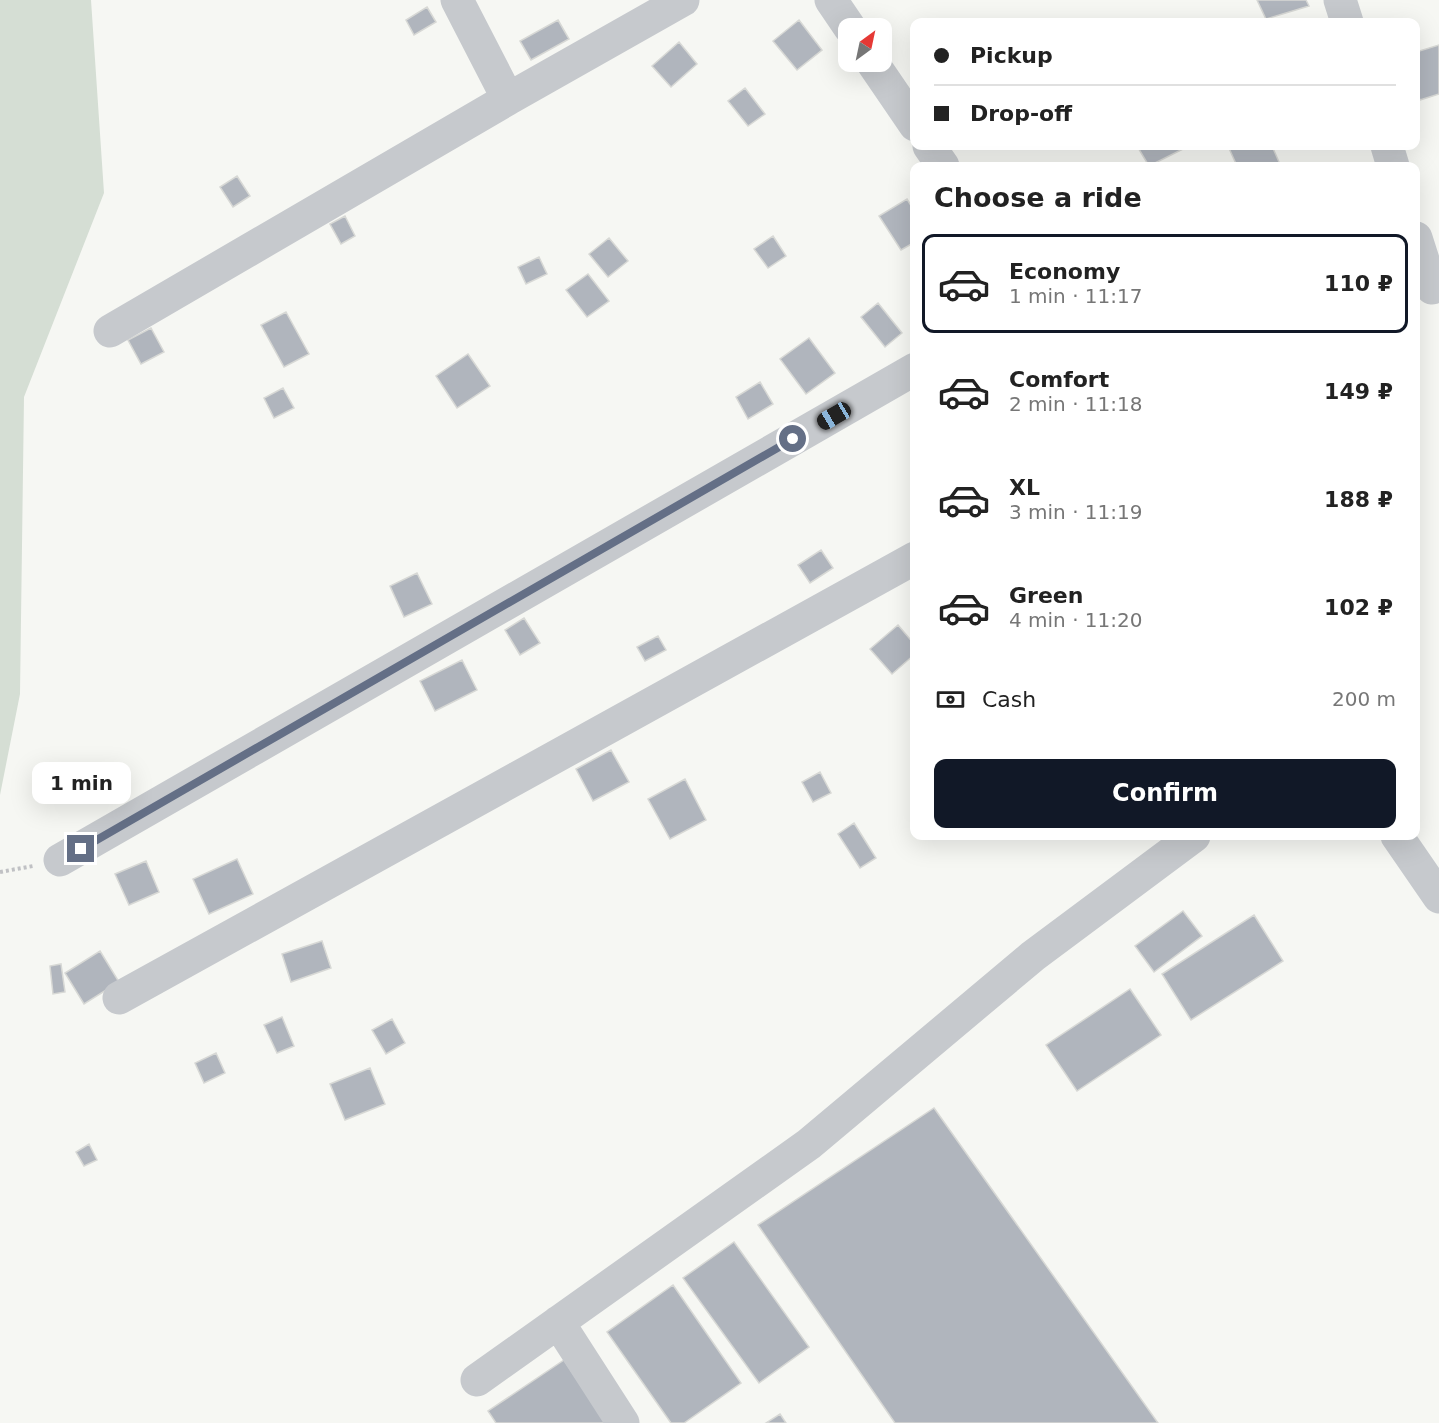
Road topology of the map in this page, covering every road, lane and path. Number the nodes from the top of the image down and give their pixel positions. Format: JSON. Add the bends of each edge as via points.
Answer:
{"nodes":[{"id":1,"x":457,"y":0,"type":"edge"},
{"id":2,"x":683,"y":0,"type":"edge"},
{"id":3,"x":831,"y":0,"type":"edge"},
{"id":4,"x":1340,"y":0,"type":"edge"},
{"id":5,"x":843,"y":18,"type":"edge"},
{"id":6,"x":1346,"y":18,"type":"edge"},
{"id":7,"x":879,"y":72,"type":"edge"},
{"id":8,"x":508,"y":99,"type":"junction"},
{"id":9,"x":910,"y":118,"type":"edge"},
{"id":10,"x":1420,"y":250,"type":"edge"},
{"id":11,"x":1432,"y":288,"type":"dead end"},
{"id":12,"x":110,"y":331,"type":"dead end"},
{"id":13,"x":910,"y":372,"type":"edge"},
{"id":14,"x":910,"y":561,"type":"edge"},
{"id":15,"x":1189,"y":840,"type":"edge"},
{"id":16,"x":1400,"y":840,"type":"edge"},
{"id":17,"x":60,"y":860,"type":"dead end"},
{"id":18,"x":1439,"y":897,"type":"edge"},
{"id":19,"x":119,"y":998,"type":"dead end"},
{"id":20,"x":558,"y":1322,"type":"junction"},
{"id":21,"x":477,"y":1380,"type":"dead end"},
{"id":22,"x":623,"y":1423,"type":"edge"}],
"edges":[{"from":1,"to":8,"type":"street"},
{"from":2,"to":8,"type":"street"},
{"from":3,"to":5,"type":"street"},
{"from":4,"to":6,"type":"street"},
{"from":7,"to":9,"type":"street"},
{"from":8,"to":12,"type":"street"},
{"from":10,"to":11,"type":"street"},
{"from":13,"to":17,"type":"street"},
{"from":14,"to":19,"type":"street"},
{"from":15,"to":20,"type":"street","via":[[1033,956],[809,1144]]},
{"from":16,"to":18,"type":"street"},
{"from":20,"to":21,"type":"street"},
{"from":20,"to":22,"type":"street"}]}
